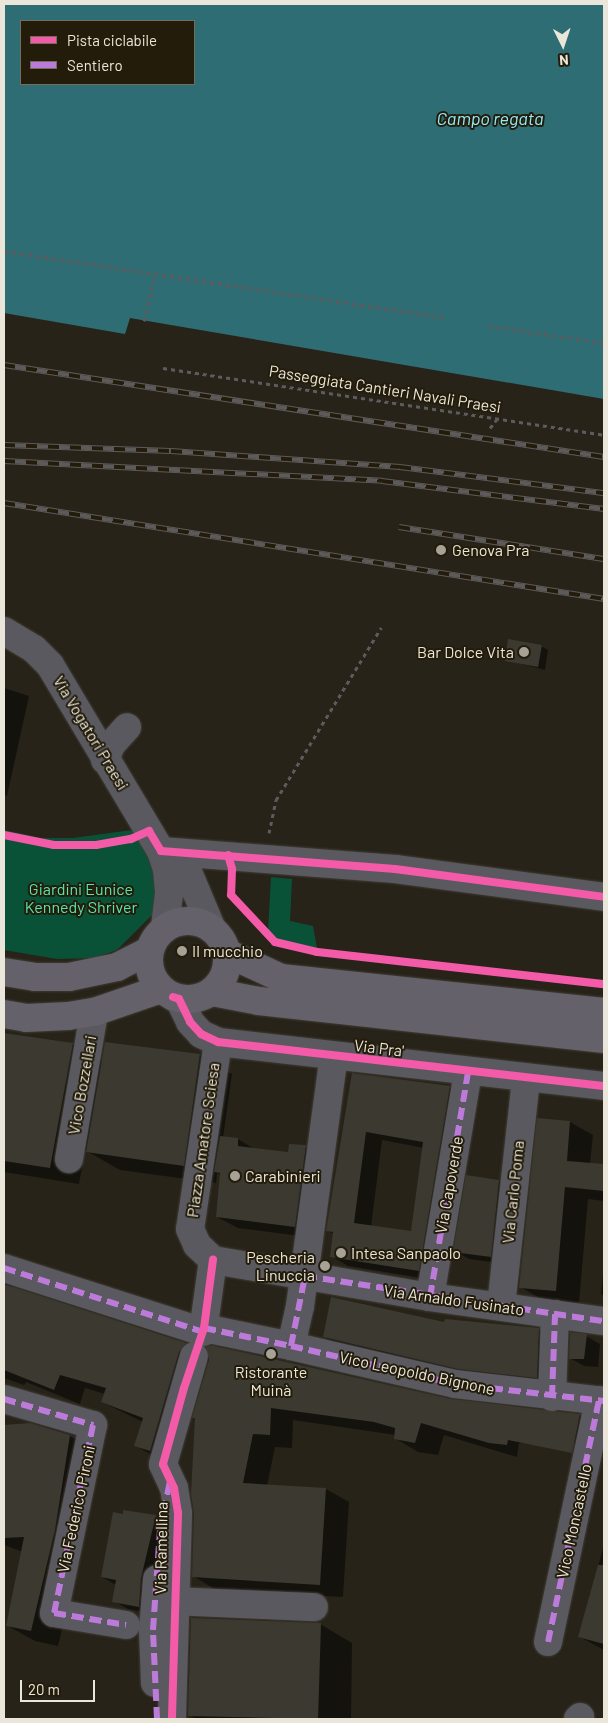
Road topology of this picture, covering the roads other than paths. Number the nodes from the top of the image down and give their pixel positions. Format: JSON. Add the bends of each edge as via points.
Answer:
{"nodes":[{"id":1,"x":4,"y":631,"type":"edge"},
{"id":2,"x":127,"y":727,"type":"dead end"},
{"id":3,"x":105,"y":760,"type":"junction"},
{"id":4,"x":161,"y":851,"type":"junction"},
{"id":5,"x":604,"y":897,"type":"edge"},
{"id":6,"x":165,"y":928,"type":"junction"},
{"id":7,"x":212,"y":929,"type":"junction"},
{"id":8,"x":150,"y":951,"type":"junction"},
{"id":9,"x":227,"y":953,"type":"junction"},
{"id":10,"x":4,"y":972,"type":"edge"},
{"id":11,"x":212,"y":992,"type":"junction"},
{"id":12,"x":167,"y":993,"type":"junction"},
{"id":13,"x":94,"y":1012,"type":"junction"},
{"id":14,"x":604,"y":1012,"type":"edge"},
{"id":15,"x":4,"y":1014,"type":"edge"},
{"id":16,"x":604,"y":1039,"type":"edge"},
{"id":17,"x":218,"y":1042,"type":"junction"},
{"id":18,"x":334,"y":1056,"type":"junction"},
{"id":19,"x":468,"y":1072,"type":"junction"},
{"id":20,"x":526,"y":1078,"type":"junction"},
{"id":21,"x":604,"y":1086,"type":"edge"},
{"id":22,"x":69,"y":1159,"type":"dead end"},
{"id":23,"x":213,"y":1260,"type":"junction"},
{"id":24,"x":305,"y":1265,"type":"junction"},
{"id":25,"x":4,"y":1268,"type":"edge"},
{"id":26,"x":430,"y":1297,"type":"junction"},
{"id":27,"x":501,"y":1306,"type":"junction"},
{"id":28,"x":554,"y":1314,"type":"junction"},
{"id":29,"x":604,"y":1321,"type":"edge"},
{"id":30,"x":200,"y":1339,"type":"junction"},
{"id":31,"x":291,"y":1346,"type":"junction"},
{"id":32,"x":552,"y":1397,"type":"junction"},
{"id":33,"x":4,"y":1399,"type":"edge"},
{"id":34,"x":602,"y":1400,"type":"edge"},
{"id":35,"x":597,"y":1454,"type":"edge"},
{"id":36,"x":170,"y":1479,"type":"junction"},
{"id":37,"x":174,"y":1601,"type":"junction"},
{"id":38,"x":314,"y":1606,"type":"dead end"},
{"id":39,"x":126,"y":1625,"type":"dead end"},
{"id":40,"x":548,"y":1642,"type":"dead end"},
{"id":41,"x":165,"y":1718,"type":"edge"}],
"edges":[{"from":1,"to":3,"type":"street","name":"Via Vogatori Praesi","via":[[34,649],[50,665]]},
{"from":2,"to":3,"type":"street","via":[[111,745]]},
{"from":3,"to":4,"type":"street","name":"Via Vogatori Praesi"},
{"from":4,"to":5,"type":"street","via":[[395,869]]},
{"from":4,"to":6,"type":"street","via":[[167,869],[169,894]]},
{"from":4,"to":7,"type":"street","via":[[188,872]]},
{"from":6,"to":7,"type":"main road","via":[[174,923],[194,921]]},
{"from":6,"to":8,"type":"main road"},
{"from":7,"to":9,"type":"main road"},
{"from":8,"to":10,"type":"main road","via":[[117,967],[69,978]]},
{"from":8,"to":12,"type":"main road","via":[[150,971]]},
{"from":9,"to":11,"type":"main road","via":[[225,974]]},
{"from":9,"to":14,"type":"main road","via":[[281,978]]},
{"from":11,"to":12,"type":"main road","via":[[193,1000]]},
{"from":11,"to":16,"type":"main road","via":[[259,1001]]},
{"from":12,"to":13,"type":"main road"},
{"from":12,"to":17,"type":"street","name":"Via Pra'","via":[[179,999],[190,1022],[201,1034]]},
{"from":13,"to":15,"type":"main road","via":[[53,1018]]},
{"from":13,"to":22,"type":"street","name":"Vico Bozzellari"},
{"from":17,"to":18,"type":"street","name":"Via Pra'"},
{"from":17,"to":23,"type":"street","name":"Piazza Amatore Sciesa","via":[[190,1229],[198,1245]]},
{"from":18,"to":19,"type":"street","name":"Via Pra'"},
{"from":18,"to":24,"type":"street"},
{"from":19,"to":20,"type":"street","name":"Via Pra'"},
{"from":19,"to":26,"type":"street","name":"Via Capoverde"},
{"from":20,"to":21,"type":"street","name":"Via Pra'"},
{"from":20,"to":27,"type":"street","name":"Via Carlo Poma"},
{"from":23,"to":24,"type":"street"},
{"from":23,"to":30,"type":"street"},
{"from":24,"to":26,"type":"street","name":"Via Arnaldo Fusinato"},
{"from":24,"to":31,"type":"street"},
{"from":25,"to":30,"type":"street"},
{"from":26,"to":27,"type":"street","name":"Via Arnaldo Fusinato"},
{"from":27,"to":28,"type":"street","name":"Via Arnaldo Fusinato"},
{"from":28,"to":29,"type":"street","name":"Via Arnaldo Fusinato"},
{"from":28,"to":32,"type":"street"},
{"from":30,"to":31,"type":"street"},
{"from":30,"to":36,"type":"street","name":"Via Ramellina","via":[[163,1464]]},
{"from":31,"to":32,"type":"street","name":"Vico Leopoldo Bignone","via":[[455,1384]]},
{"from":32,"to":34,"type":"street","name":"Vico Leopoldo Bignone"},
{"from":33,"to":39,"type":"street","name":"Via Federico Pironi","via":[[93,1425],[54,1613]]},
{"from":34,"to":35,"type":"street","name":"Vico Moncastello"},
{"from":35,"to":40,"type":"street","name":"Vico Moncastello"},
{"from":36,"to":37,"type":"street","name":"Via Ramellina","via":[[178,1513]]},
{"from":36,"to":41,"type":"street","name":"Via Ramellina","via":[[160,1530],[153,1630]]},
{"from":37,"to":38,"type":"street","name":"Via Ramellina"},
{"from":37,"to":41,"type":"street","name":"Via Ramellina"}]}
